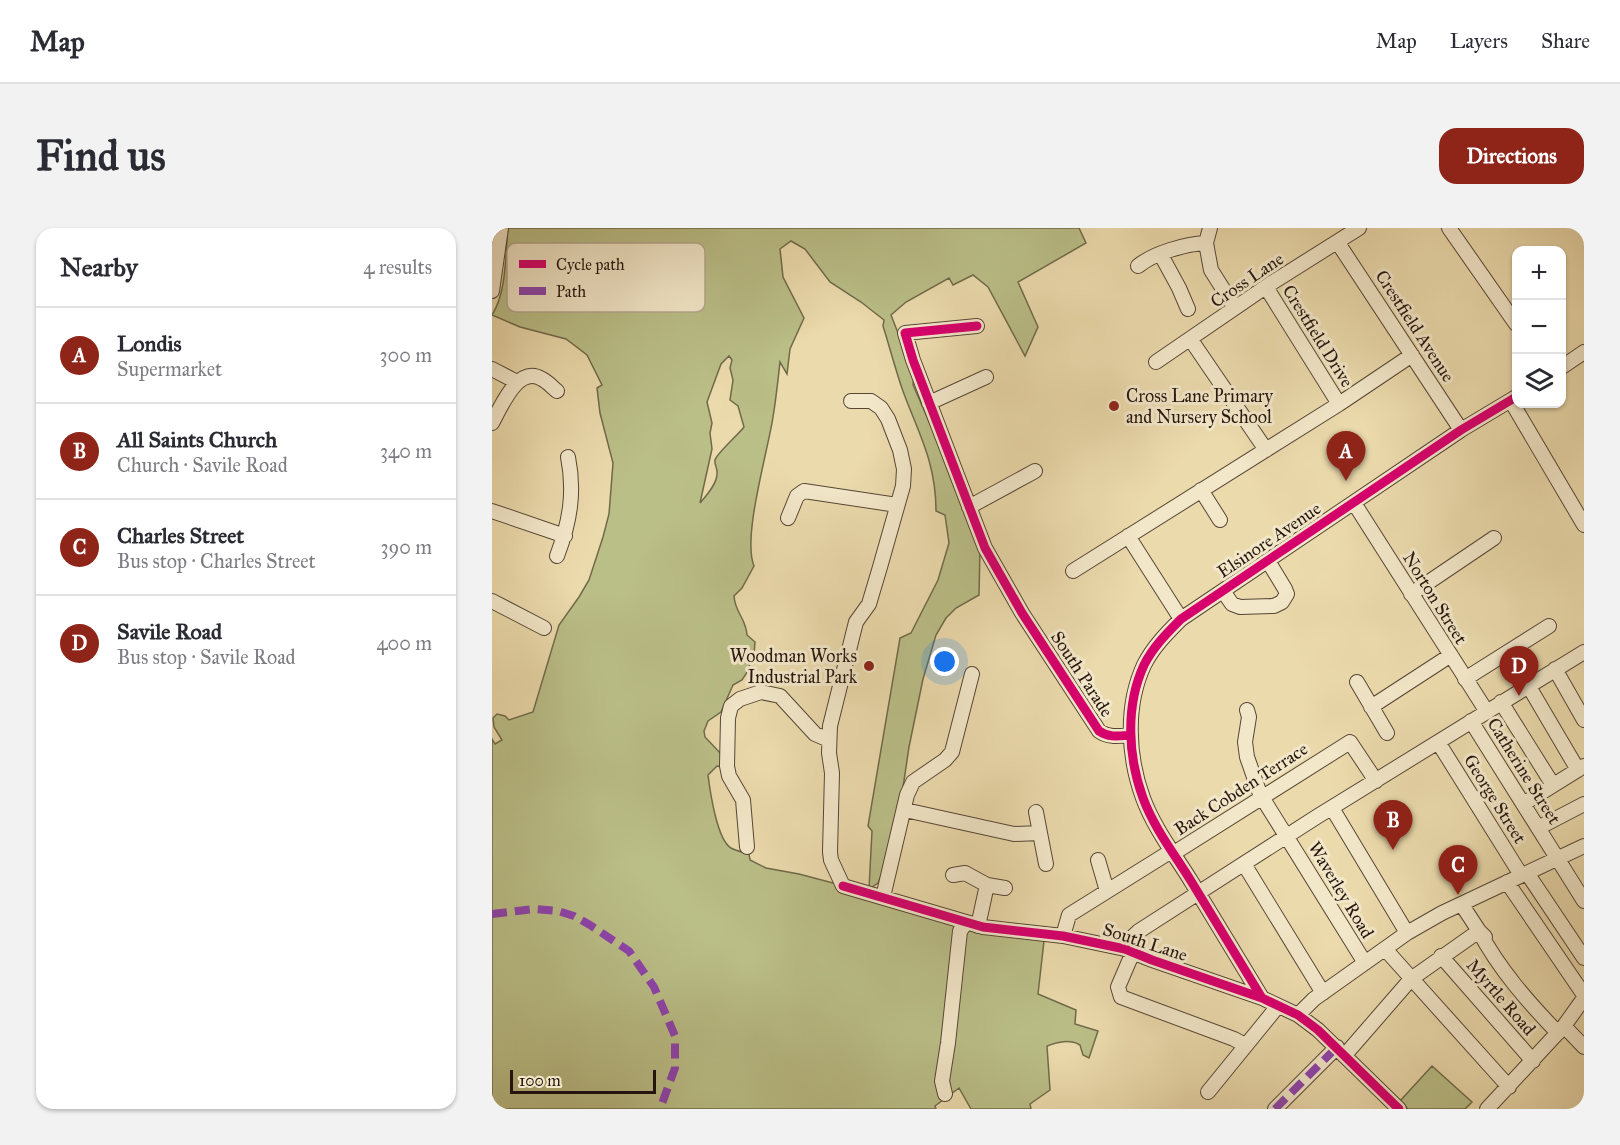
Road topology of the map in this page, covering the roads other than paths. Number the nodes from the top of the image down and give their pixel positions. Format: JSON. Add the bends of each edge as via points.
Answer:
{"nodes":[{"id":1,"x":501,"y":228,"type":"edge"},
{"id":2,"x":1210,"y":228,"type":"edge"},
{"id":3,"x":1359,"y":228,"type":"edge"},
{"id":4,"x":1449,"y":228,"type":"edge"},
{"id":5,"x":1341,"y":236,"type":"edge"},
{"id":6,"x":1206,"y":243,"type":"junction"},
{"id":7,"x":1266,"y":287,"type":"junction"},
{"id":8,"x":492,"y":291,"type":"edge"},
{"id":9,"x":1235,"y":308,"type":"junction"},
{"id":10,"x":1188,"y":309,"type":"dead end"},
{"id":11,"x":1512,"y":318,"type":"edge"},
{"id":12,"x":977,"y":326,"type":"dead end"},
{"id":13,"x":1191,"y":340,"type":"junction"},
{"id":14,"x":1412,"y":355,"type":"junction"},
{"id":15,"x":1583,"y":355,"type":"edge"},
{"id":16,"x":1156,"y":362,"type":"dead end"},
{"id":17,"x":1566,"y":365,"type":"edge"},
{"id":18,"x":492,"y":369,"type":"edge"},
{"id":19,"x":986,"y":377,"type":"dead end"},
{"id":20,"x":517,"y":382,"type":"junction"},
{"id":21,"x":557,"y":391,"type":"dead end"},
{"id":22,"x":1512,"y":400,"type":"edge"},
{"id":23,"x":851,"y":401,"type":"dead end"},
{"id":24,"x":929,"y":404,"type":"junction"},
{"id":25,"x":1340,"y":404,"type":"junction"},
{"id":26,"x":1519,"y":408,"type":"edge"},
{"id":27,"x":492,"y":423,"type":"edge"},
{"id":28,"x":1461,"y":430,"type":"junction"},
{"id":29,"x":1266,"y":450,"type":"junction"},
{"id":30,"x":568,"y":457,"type":"dead end"},
{"id":31,"x":1035,"y":471,"type":"dead end"},
{"id":32,"x":1201,"y":490,"type":"junction"},
{"id":33,"x":1354,"y":503,"type":"junction"},
{"id":34,"x":897,"y":506,"type":"junction"},
{"id":35,"x":969,"y":507,"type":"junction"},
{"id":36,"x":492,"y":511,"type":"edge"},
{"id":37,"x":788,"y":519,"type":"dead end"},
{"id":38,"x":1220,"y":520,"type":"dead end"},
{"id":39,"x":1584,"y":525,"type":"edge"},
{"id":40,"x":565,"y":536,"type":"junction"},
{"id":41,"x":1128,"y":536,"type":"junction"},
{"id":42,"x":1494,"y":538,"type":"dead end"},
{"id":43,"x":557,"y":556,"type":"dead end"},
{"id":44,"x":1268,"y":561,"type":"junction"},
{"id":45,"x":1073,"y":571,"type":"dead end"},
{"id":46,"x":1223,"y":591,"type":"junction"},
{"id":47,"x":1412,"y":594,"type":"junction"},
{"id":48,"x":496,"y":603,"type":"edge"},
{"id":49,"x":1181,"y":619,"type":"junction"},
{"id":50,"x":1549,"y":626,"type":"dead end"},
{"id":51,"x":544,"y":628,"type":"dead end"},
{"id":52,"x":1584,"y":652,"type":"edge"},
{"id":53,"x":1451,"y":656,"type":"junction"},
{"id":54,"x":1555,"y":669,"type":"junction"},
{"id":55,"x":972,"y":674,"type":"dead end"},
{"id":56,"x":1466,"y":679,"type":"junction"},
{"id":57,"x":1357,"y":682,"type":"dead end"},
{"id":58,"x":1528,"y":685,"type":"junction"},
{"id":59,"x":1501,"y":702,"type":"junction"},
{"id":60,"x":1371,"y":707,"type":"junction"},
{"id":61,"x":1247,"y":710,"type":"dead end"},
{"id":62,"x":1487,"y":712,"type":"junction"},
{"id":63,"x":1584,"y":720,"type":"edge"},
{"id":64,"x":1471,"y":722,"type":"junction"},
{"id":65,"x":1387,"y":733,"type":"dead end"},
{"id":66,"x":1131,"y":735,"type":"junction"},
{"id":67,"x":829,"y":740,"type":"junction"},
{"id":68,"x":1438,"y":742,"type":"junction"},
{"id":69,"x":1581,"y":768,"type":"edge"},
{"id":70,"x":1376,"y":781,"type":"junction"},
{"id":71,"x":1553,"y":785,"type":"junction"},
{"id":72,"x":1263,"y":798,"type":"junction"},
{"id":73,"x":1523,"y":804,"type":"junction"},
{"id":74,"x":1584,"y":804,"type":"edge"},
{"id":75,"x":1332,"y":808,"type":"junction"},
{"id":76,"x":905,"y":810,"type":"junction"},
{"id":77,"x":1036,"y":812,"type":"dead end"},
{"id":78,"x":1538,"y":828,"type":"junction"},
{"id":79,"x":1040,"y":833,"type":"junction"},
{"id":80,"x":1288,"y":836,"type":"junction"},
{"id":81,"x":1584,"y":846,"type":"edge"},
{"id":82,"x":747,"y":847,"type":"dead end"},
{"id":83,"x":1174,"y":853,"type":"junction"},
{"id":84,"x":1556,"y":859,"type":"junction"},
{"id":85,"x":1098,"y":860,"type":"dead end"},
{"id":86,"x":1046,"y":864,"type":"dead end"},
{"id":87,"x":1244,"y":864,"type":"junction"},
{"id":88,"x":1524,"y":874,"type":"junction"},
{"id":89,"x":953,"y":875,"type":"dead end"},
{"id":90,"x":1508,"y":882,"type":"junction"},
{"id":91,"x":987,"y":885,"type":"junction"},
{"id":92,"x":1005,"y":888,"type":"dead end"},
{"id":93,"x":1107,"y":891,"type":"junction"},
{"id":94,"x":1198,"y":894,"type":"junction"},
{"id":95,"x":883,"y":897,"type":"junction"},
{"id":96,"x":1584,"y":901,"type":"edge"},
{"id":97,"x":1462,"y":905,"type":"junction"},
{"id":98,"x":972,"y":924,"type":"junction"},
{"id":99,"x":1479,"y":931,"type":"junction"},
{"id":100,"x":1407,"y":933,"type":"junction"},
{"id":101,"x":1063,"y":936,"type":"junction"},
{"id":102,"x":1385,"y":949,"type":"junction"},
{"id":103,"x":1129,"y":951,"type":"junction"},
{"id":104,"x":1441,"y":956,"type":"junction"},
{"id":105,"x":1584,"y":958,"type":"edge"},
{"id":106,"x":1365,"y":963,"type":"junction"},
{"id":107,"x":1411,"y":979,"type":"junction"},
{"id":108,"x":1323,"y":993,"type":"junction"},
{"id":109,"x":1584,"y":996,"type":"edge"},
{"id":110,"x":1262,"y":998,"type":"junction"},
{"id":111,"x":1278,"y":1006,"type":"junction"},
{"id":112,"x":1298,"y":1016,"type":"junction"},
{"id":113,"x":1561,"y":1030,"type":"junction"},
{"id":114,"x":1245,"y":1045,"type":"junction"},
{"id":115,"x":1584,"y":1047,"type":"edge"},
{"id":116,"x":1341,"y":1051,"type":"junction"},
{"id":117,"x":1533,"y":1061,"type":"junction"},
{"id":118,"x":1509,"y":1087,"type":"junction"},
{"id":119,"x":1208,"y":1092,"type":"dead end"},
{"id":120,"x":945,"y":1094,"type":"dead end"},
{"id":121,"x":1272,"y":1106,"type":"edge"},
{"id":122,"x":1399,"y":1109,"type":"edge"},
{"id":123,"x":1487,"y":1109,"type":"edge"}],
"edges":[{"from":1,"to":8,"type":"street"},
{"from":2,"to":6,"type":"street"},
{"from":3,"to":5,"type":"street","name":"Cross Lane"},
{"from":4,"to":11,"type":"street"},
{"from":5,"to":7,"type":"street","name":"Cross Lane"},
{"from":5,"to":14,"type":"street","name":"Crestfield Avenue"},
{"from":6,"to":9,"type":"street","via":[[1212,270]]},
{"from":6,"to":10,"type":"street","via":[[1147,256],[1179,288]]},
{"from":7,"to":9,"type":"street","name":"Cross Lane"},
{"from":7,"to":25,"type":"street","name":"Crestfield Drive"},
{"from":9,"to":13,"type":"street","name":"Cross Lane"},
{"from":12,"to":24,"type":"street","name":"South Parade","via":[[905,333]]},
{"from":13,"to":16,"type":"street","name":"Cross Lane"},
{"from":13,"to":29,"type":"street"},
{"from":14,"to":25,"type":"street"},
{"from":14,"to":28,"type":"street","name":"Crestfield Avenue"},
{"from":15,"to":17,"type":"street"},
{"from":18,"to":20,"type":"street"},
{"from":19,"to":24,"type":"street"},
{"from":20,"to":21,"type":"street","via":[[530,376],[541,378]]},
{"from":20,"to":27,"type":"street"},
{"from":22,"to":28,"type":"street","name":"Elsinore Avenue"},
{"from":23,"to":34,"type":"street","via":[[871,401],[888,419],[904,469]]},
{"from":24,"to":35,"type":"street","name":"South Parade"},
{"from":25,"to":29,"type":"street"},
{"from":26,"to":39,"type":"street"},
{"from":28,"to":33,"type":"street","name":"Elsinore Avenue"},
{"from":29,"to":32,"type":"street"},
{"from":30,"to":40,"type":"street","via":[[572,494]]},
{"from":31,"to":35,"type":"street"},
{"from":32,"to":38,"type":"street"},
{"from":32,"to":41,"type":"street"},
{"from":33,"to":44,"type":"street","name":"Elsinore Avenue"},
{"from":33,"to":47,"type":"street","name":"Norton Street"},
{"from":34,"to":37,"type":"street","via":[[804,491],[797,496]]},
{"from":34,"to":67,"type":"street","via":[[869,604],[856,622]]},
{"from":35,"to":66,"type":"street","name":"South Parade","via":[[985,548],[1022,613],[1099,731],[1106,736]]},
{"from":36,"to":40,"type":"street"},
{"from":40,"to":43,"type":"street"},
{"from":41,"to":45,"type":"street"},
{"from":41,"to":49,"type":"street"},
{"from":42,"to":47,"type":"street"},
{"from":44,"to":46,"type":"street","name":"Elsinore Avenue"},
{"from":44,"to":46,"type":"street","name":"Elsinore Avenue","via":[[1287,594],[1282,602],[1275,606],[1240,607],[1232,604]]},
{"from":46,"to":49,"type":"street","name":"Elsinore Avenue"},
{"from":47,"to":53,"type":"street","name":"Norton Street"},
{"from":48,"to":51,"type":"street"},
{"from":49,"to":66,"type":"street","name":"Elsinore Avenue","via":[[1159,641],[1137,682]]},
{"from":50,"to":56,"type":"street"},
{"from":52,"to":54,"type":"street"},
{"from":53,"to":56,"type":"street","name":"Norton Street"},
{"from":53,"to":60,"type":"street"},
{"from":54,"to":58,"type":"street"},
{"from":54,"to":63,"type":"street"},
{"from":55,"to":76,"type":"street","via":[[952,752],[913,782]]},
{"from":56,"to":62,"type":"street","name":"Norton Street"},
{"from":57,"to":60,"type":"street"},
{"from":58,"to":59,"type":"street"},
{"from":58,"to":69,"type":"street"},
{"from":59,"to":62,"type":"street"},
{"from":59,"to":71,"type":"street"},
{"from":60,"to":65,"type":"street"},
{"from":61,"to":72,"type":"street","name":"Waverley Road","via":[[1247,757]]},
{"from":62,"to":64,"type":"street"},
{"from":64,"to":68,"type":"street"},
{"from":64,"to":73,"type":"street","name":"Catherine Street"},
{"from":66,"to":83,"type":"street","via":[[1143,800]]},
{"from":67,"to":82,"type":"street","via":[[815,734],[780,696],[761,692],[731,706],[726,766],[743,800]]},
{"from":67,"to":95,"type":"street","name":"South Lane","via":[[831,860],[843,886]]},
{"from":68,"to":70,"type":"street"},
{"from":68,"to":88,"type":"street","name":"George Street"},
{"from":69,"to":71,"type":"street"},
{"from":70,"to":72,"type":"street","name":"Back Cobden Terrace","via":[[1350,742]]},
{"from":70,"to":75,"type":"street"},
{"from":71,"to":73,"type":"street"},
{"from":72,"to":80,"type":"street","name":"Waverley Road"},
{"from":72,"to":83,"type":"street","name":"Back Cobden Terrace"},
{"from":73,"to":78,"type":"street","name":"Catherine Street"},
{"from":74,"to":78,"type":"street"},
{"from":75,"to":80,"type":"street"},
{"from":75,"to":100,"type":"street"},
{"from":76,"to":79,"type":"street","via":[[1014,834]]},
{"from":76,"to":95,"type":"street"},
{"from":77,"to":79,"type":"street"},
{"from":78,"to":84,"type":"street","name":"Catherine Street"},
{"from":79,"to":86,"type":"street"},
{"from":80,"to":87,"type":"street"},
{"from":80,"to":106,"type":"street","name":"Waverley Road"},
{"from":81,"to":84,"type":"street"},
{"from":83,"to":93,"type":"street","name":"Back Cobden Terrace"},
{"from":83,"to":94,"type":"street"},
{"from":84,"to":88,"type":"street"},
{"from":84,"to":96,"type":"street","name":"Catherine Street"},
{"from":85,"to":93,"type":"street"},
{"from":87,"to":94,"type":"street"},
{"from":87,"to":108,"type":"street"},
{"from":88,"to":90,"type":"street"},
{"from":88,"to":105,"type":"street","name":"George Street"},
{"from":89,"to":91,"type":"street","via":[[965,873]]},
{"from":90,"to":97,"type":"street"},
{"from":90,"to":109,"type":"street"},
{"from":91,"to":92,"type":"street"},
{"from":91,"to":98,"type":"street"},
{"from":93,"to":101,"type":"street","name":"Back Cobden Terrace","via":[[1069,915]]},
{"from":94,"to":103,"type":"street","via":[[1139,931],[1126,942]]},
{"from":94,"to":110,"type":"street"},
{"from":95,"to":98,"type":"street","name":"South Lane"},
{"from":97,"to":99,"type":"street"},
{"from":97,"to":100,"type":"street"},
{"from":98,"to":101,"type":"street","name":"South Lane"},
{"from":98,"to":120,"type":"street","via":[[960,931],[942,1081]]},
{"from":99,"to":104,"type":"street"},
{"from":99,"to":113,"type":"street"},
{"from":100,"to":102,"type":"street"},
{"from":101,"to":103,"type":"street","name":"South Lane"},
{"from":102,"to":106,"type":"street"},
{"from":102,"to":107,"type":"street"},
{"from":103,"to":110,"type":"street","name":"South Lane"},
{"from":103,"to":114,"type":"street","via":[[1118,987],[1121,997]]},
{"from":104,"to":107,"type":"street"},
{"from":104,"to":117,"type":"street","name":"Myrtle Road"},
{"from":106,"to":108,"type":"street"},
{"from":107,"to":116,"type":"street"},
{"from":107,"to":118,"type":"street"},
{"from":108,"to":112,"type":"street"},
{"from":109,"to":113,"type":"street"},
{"from":110,"to":111,"type":"street","name":"South Lane"},
{"from":111,"to":112,"type":"street","name":"South Lane"},
{"from":111,"to":114,"type":"street"},
{"from":112,"to":116,"type":"street","name":"South Lane"},
{"from":113,"to":115,"type":"street"},
{"from":113,"to":117,"type":"street"},
{"from":114,"to":119,"type":"street"},
{"from":116,"to":121,"type":"street"},
{"from":116,"to":122,"type":"street","name":"South Lane"},
{"from":117,"to":118,"type":"street"},
{"from":118,"to":123,"type":"street"}]}
